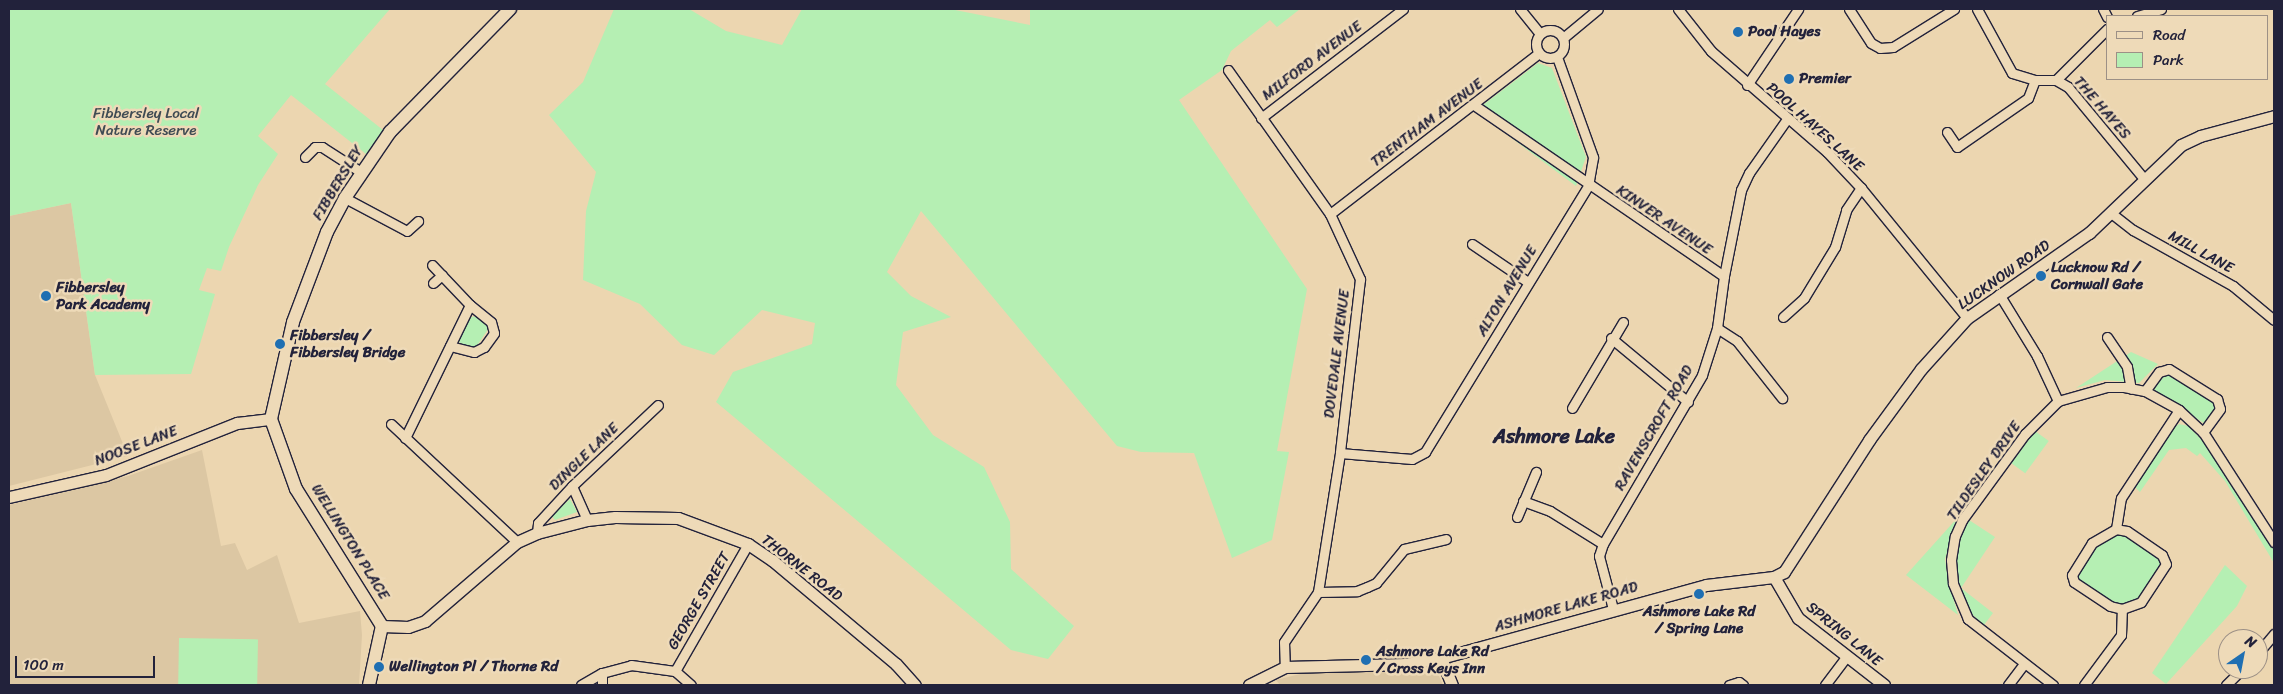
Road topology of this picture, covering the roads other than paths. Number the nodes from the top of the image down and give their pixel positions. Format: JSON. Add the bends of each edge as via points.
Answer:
{"nodes":[{"id":1,"x":510,"y":9,"type":"edge"},
{"id":2,"x":1403,"y":9,"type":"edge"},
{"id":3,"x":1520,"y":9,"type":"edge"},
{"id":4,"x":1598,"y":9,"type":"edge"},
{"id":5,"x":1678,"y":9,"type":"edge"},
{"id":6,"x":1798,"y":9,"type":"edge"},
{"id":7,"x":1849,"y":9,"type":"edge"},
{"id":8,"x":1954,"y":9,"type":"edge"},
{"id":9,"x":1977,"y":9,"type":"edge"},
{"id":10,"x":2161,"y":9,"type":"edge"},
{"id":11,"x":2140,"y":15,"type":"edge"},
{"id":12,"x":2106,"y":30,"type":"edge"},
{"id":13,"x":1540,"y":34,"type":"junction"},
{"id":14,"x":1563,"y":38,"type":"junction"},
{"id":15,"x":1539,"y":53,"type":"junction"},
{"id":16,"x":1556,"y":57,"type":"junction"},
{"id":17,"x":1228,"y":70,"type":"dead end"},
{"id":18,"x":2034,"y":80,"type":"junction"},
{"id":19,"x":2056,"y":80,"type":"junction"},
{"id":20,"x":1747,"y":85,"type":"junction"},
{"id":21,"x":1474,"y":105,"type":"junction"},
{"id":22,"x":2274,"y":116,"type":"edge"},
{"id":23,"x":1261,"y":118,"type":"junction"},
{"id":24,"x":1787,"y":119,"type":"junction"},
{"id":25,"x":1947,"y":132,"type":"dead end"},
{"id":26,"x":305,"y":157,"type":"dead end"},
{"id":27,"x":361,"y":171,"type":"junction"},
{"id":28,"x":2144,"y":178,"type":"junction"},
{"id":29,"x":1588,"y":186,"type":"junction"},
{"id":30,"x":1861,"y":188,"type":"junction"},
{"id":31,"x":345,"y":198,"type":"junction"},
{"id":32,"x":2111,"y":213,"type":"junction"},
{"id":33,"x":1330,"y":214,"type":"junction"},
{"id":34,"x":418,"y":221,"type":"dead end"},
{"id":35,"x":1472,"y":244,"type":"dead end"},
{"id":36,"x":432,"y":265,"type":"dead end"},
{"id":37,"x":442,"y":275,"type":"junction"},
{"id":38,"x":1724,"y":276,"type":"junction"},
{"id":39,"x":1528,"y":282,"type":"junction"},
{"id":40,"x":433,"y":283,"type":"dead end"},
{"id":41,"x":1999,"y":294,"type":"junction"},
{"id":42,"x":470,"y":305,"type":"junction"},
{"id":43,"x":1783,"y":317,"type":"dead end"},
{"id":44,"x":1967,"y":318,"type":"junction"},
{"id":45,"x":2274,"y":320,"type":"edge"},
{"id":46,"x":1623,"y":322,"type":"dead end"},
{"id":47,"x":1718,"y":328,"type":"junction"},
{"id":48,"x":2107,"y":337,"type":"dead end"},
{"id":49,"x":1611,"y":338,"type":"junction"},
{"id":50,"x":450,"y":346,"type":"junction"},
{"id":51,"x":2131,"y":389,"type":"junction"},
{"id":52,"x":2145,"y":392,"type":"junction"},
{"id":53,"x":1782,"y":398,"type":"dead end"},
{"id":54,"x":2058,"y":401,"type":"junction"},
{"id":55,"x":1688,"y":402,"type":"junction"},
{"id":56,"x":658,"y":405,"type":"dead end"},
{"id":57,"x":1572,"y":408,"type":"dead end"},
{"id":58,"x":2179,"y":410,"type":"junction"},
{"id":59,"x":271,"y":419,"type":"junction"},
{"id":60,"x":391,"y":424,"type":"dead end"},
{"id":61,"x":2203,"y":432,"type":"junction"},
{"id":62,"x":405,"y":438,"type":"junction"},
{"id":63,"x":1340,"y":453,"type":"junction"},
{"id":64,"x":1536,"y":472,"type":"dead end"},
{"id":65,"x":572,"y":486,"type":"junction"},
{"id":66,"x":9,"y":497,"type":"edge"},
{"id":67,"x":1523,"y":501,"type":"junction"},
{"id":68,"x":1517,"y":517,"type":"dead end"},
{"id":69,"x":587,"y":520,"type":"junction"},
{"id":70,"x":2116,"y":529,"type":"junction"},
{"id":71,"x":538,"y":533,"type":"junction"},
{"id":72,"x":1446,"y":539,"type":"dead end"},
{"id":73,"x":518,"y":542,"type":"junction"},
{"id":74,"x":2274,"y":542,"type":"edge"},
{"id":75,"x":748,"y":544,"type":"junction"},
{"id":76,"x":1603,"y":544,"type":"junction"},
{"id":77,"x":1774,"y":576,"type":"junction"},
{"id":78,"x":1318,"y":592,"type":"junction"},
{"id":79,"x":1613,"y":609,"type":"junction"},
{"id":80,"x":2122,"y":609,"type":"junction"},
{"id":81,"x":382,"y":626,"type":"junction"},
{"id":82,"x":1847,"y":656,"type":"junction"},
{"id":83,"x":1441,"y":658,"type":"junction"},
{"id":84,"x":2024,"y":664,"type":"junction"},
{"id":85,"x":1285,"y":666,"type":"junction"},
{"id":86,"x":675,"y":671,"type":"junction"},
{"id":87,"x":602,"y":673,"type":"junction"},
{"id":88,"x":369,"y":685,"type":"edge"},
{"id":89,"x":581,"y":685,"type":"edge"},
{"id":90,"x":602,"y":685,"type":"edge"},
{"id":91,"x":691,"y":685,"type":"edge"},
{"id":92,"x":916,"y":685,"type":"edge"},
{"id":93,"x":1250,"y":685,"type":"edge"},
{"id":94,"x":1452,"y":685,"type":"edge"},
{"id":95,"x":1730,"y":685,"type":"edge"},
{"id":96,"x":1743,"y":685,"type":"edge"},
{"id":97,"x":1825,"y":685,"type":"edge"},
{"id":98,"x":1884,"y":685,"type":"edge"},
{"id":99,"x":2008,"y":685,"type":"edge"},
{"id":100,"x":2053,"y":685,"type":"edge"},
{"id":101,"x":2084,"y":685,"type":"edge"}],
"edges":[{"from":1,"to":27,"type":"main road","name":"FIBBERSLEY","via":[[390,132]]},
{"from":2,"to":23,"type":"street","name":"MILFORD AVENUE"},
{"from":3,"to":13,"type":"street"},
{"from":4,"to":14,"type":"street"},
{"from":5,"to":20,"type":"street","name":"POOL HAYES LANE","via":[[1711,51]]},
{"from":6,"to":20,"type":"street"},
{"from":7,"to":8,"type":"street","via":[[1871,43],[1880,48],[1893,47]]},
{"from":9,"to":18,"type":"street","name":"THE HAYES","via":[[2006,67],[2012,74]]},
{"from":10,"to":11,"type":"street"},
{"from":12,"to":19,"type":"street"},
{"from":13,"to":14,"type":"street","via":[[1555,31]]},
{"from":13,"to":15,"type":"street","via":[[1536,46]]},
{"from":14,"to":16,"type":"street","via":[[1564,45]]},
{"from":15,"to":16,"type":"street","via":[[1549,58]]},
{"from":15,"to":21,"type":"street","name":"TRENTHAM AVENUE"},
{"from":16,"to":29,"type":"street","name":"ALTON AVENUE","via":[[1593,157]]},
{"from":17,"to":23,"type":"street","name":"DOVEDALE AVENUE"},
{"from":18,"to":19,"type":"street","name":"THE HAYES"},
{"from":18,"to":25,"type":"street","via":[[2028,98],[1957,147]]},
{"from":19,"to":28,"type":"street","name":"THE HAYES","via":[[2068,88]]},
{"from":20,"to":24,"type":"street","name":"POOL HAYES LANE"},
{"from":21,"to":29,"type":"street","name":"KINVER AVENUE"},
{"from":21,"to":33,"type":"street","name":"TRENTHAM AVENUE"},
{"from":22,"to":28,"type":"street","name":"LUCKNOW ROAD","via":[[2200,136],[2181,145]]},
{"from":23,"to":33,"type":"street","name":"DOVEDALE AVENUE"},
{"from":24,"to":30,"type":"street","name":"POOL HAYES LANE","via":[[1827,152]]},
{"from":24,"to":38,"type":"street","name":"RAVENSCROFT ROAD","via":[[1749,173],[1741,190]]},
{"from":26,"to":27,"type":"street","via":[[315,147],[322,147]]},
{"from":27,"to":31,"type":"main road","name":"FIBBERSLEY"},
{"from":28,"to":32,"type":"street","name":"LUCKNOW ROAD"},
{"from":29,"to":38,"type":"street","name":"KINVER AVENUE"},
{"from":29,"to":39,"type":"street","name":"ALTON AVENUE"},
{"from":30,"to":43,"type":"street","via":[[1846,210],[1835,247],[1804,298]]},
{"from":30,"to":44,"type":"street","name":"POOL HAYES LANE"},
{"from":31,"to":34,"type":"street","via":[[408,232]]},
{"from":31,"to":59,"type":"main road","name":"FIBBERSLEY","via":[[324,240],[293,322]]},
{"from":32,"to":41,"type":"street","name":"LUCKNOW ROAD","via":[[2089,233]]},
{"from":32,"to":45,"type":"street","name":"MILL LANE","via":[[2133,230],[2233,286]]},
{"from":33,"to":63,"type":"street","name":"DOVEDALE AVENUE","via":[[1360,278]]},
{"from":35,"to":39,"type":"street"},
{"from":36,"to":37,"type":"street"},
{"from":37,"to":40,"type":"street"},
{"from":37,"to":42,"type":"street"},
{"from":38,"to":47,"type":"street","name":"RAVENSCROFT ROAD"},
{"from":39,"to":63,"type":"street","name":"ALTON AVENUE","via":[[1425,452],[1412,459]]},
{"from":41,"to":44,"type":"street","name":"LUCKNOW ROAD"},
{"from":41,"to":54,"type":"street","via":[[2037,356]]},
{"from":42,"to":50,"type":"street"},
{"from":42,"to":50,"type":"street","via":[[491,322],[494,333],[488,343],[474,352]]},
{"from":44,"to":77,"type":"street","name":"LUCKNOW ROAD","via":[[1916,377],[1869,440],[1784,572]]},
{"from":46,"to":49,"type":"street"},
{"from":47,"to":53,"type":"street","via":[[1737,341]]},
{"from":47,"to":55,"type":"street","name":"RAVENSCROFT ROAD","via":[[1702,375]]},
{"from":48,"to":51,"type":"street","via":[[2127,367]]},
{"from":49,"to":55,"type":"street"},
{"from":49,"to":57,"type":"street","via":[[1596,372]]},
{"from":50,"to":62,"type":"street"},
{"from":51,"to":52,"type":"street","name":"TILDESLEY DRIVE"},
{"from":51,"to":54,"type":"street","name":"TILDESLEY DRIVE","via":[[2107,387]]},
{"from":52,"to":58,"type":"street","name":"TILDESLEY DRIVE"},
{"from":52,"to":61,"type":"street","via":[[2159,372],[2169,369],[2217,399],[2220,409]]},
{"from":54,"to":84,"type":"street","name":"TILDESLEY DRIVE","via":[[2026,434],[1962,520],[1952,548],[1951,572],[1968,619]]},
{"from":55,"to":76,"type":"street","name":"RAVENSCROFT ROAD"},
{"from":56,"to":65,"type":"street","name":"DINGLE LANE"},
{"from":58,"to":61,"type":"street","name":"TILDESLEY DRIVE"},
{"from":58,"to":70,"type":"street","via":[[2121,498]]},
{"from":59,"to":66,"type":"street","name":"NOOSE LANE","via":[[237,423],[106,475]]},
{"from":59,"to":81,"type":"main road","name":"WELLINGTON PLACE","via":[[300,496]]},
{"from":60,"to":62,"type":"street"},
{"from":61,"to":74,"type":"street","name":"TILDESLEY DRIVE"},
{"from":62,"to":73,"type":"street"},
{"from":63,"to":78,"type":"street","name":"DOVEDALE AVENUE"},
{"from":64,"to":67,"type":"street"},
{"from":65,"to":69,"type":"street"},
{"from":65,"to":71,"type":"street","name":"DINGLE LANE","via":[[538,523]]},
{"from":67,"to":68,"type":"street"},
{"from":67,"to":76,"type":"street","via":[[1550,511]]},
{"from":69,"to":71,"type":"street","name":"THORNE ROAD"},
{"from":69,"to":75,"type":"street","name":"THORNE ROAD","via":[[632,516],[678,518]]},
{"from":70,"to":80,"type":"street","via":[[2092,543],[2072,574],[2074,582],[2110,606]]},
{"from":70,"to":80,"type":"street","via":[[2127,531],[2162,555],[2166,564],[2141,602]]},
{"from":71,"to":73,"type":"street","name":"THORNE ROAD"},
{"from":72,"to":78,"type":"street","via":[[1404,549],[1376,583],[1367,587],[1357,591]]},
{"from":73,"to":81,"type":"street","name":"THORNE ROAD","via":[[424,621],[408,627]]},
{"from":75,"to":86,"type":"street","name":"GEORGE STREET"},
{"from":75,"to":92,"type":"street","name":"THORNE ROAD","via":[[850,626]]},
{"from":76,"to":79,"type":"street","name":"RAVENSCROFT ROAD","via":[[1599,556]]},
{"from":77,"to":79,"type":"street","name":"ASHMORE LAKE ROAD","via":[[1706,585]]},
{"from":77,"to":82,"type":"street","name":"SPRING LANE","via":[[1798,618]]},
{"from":78,"to":85,"type":"street","name":"DOVEDALE AVENUE","via":[[1284,642]]},
{"from":79,"to":83,"type":"street","name":"ASHMORE LAKE ROAD"},
{"from":80,"to":101,"type":"street","via":[[2121,635]]},
{"from":81,"to":88,"type":"main road"},
{"from":82,"to":97,"type":"street"},
{"from":82,"to":98,"type":"street","name":"SPRING LANE"},
{"from":83,"to":85,"type":"street","name":"ASHMORE LAKE ROAD","via":[[1397,664]]},
{"from":83,"to":94,"type":"street"},
{"from":84,"to":99,"type":"street"},
{"from":84,"to":100,"type":"street","name":"TILDESLEY DRIVE"},
{"from":85,"to":93,"type":"street","name":"ASHMORE LAKE ROAD"},
{"from":86,"to":87,"type":"street","via":[[631,665]]},
{"from":86,"to":91,"type":"street"},
{"from":87,"to":89,"type":"street"},
{"from":87,"to":90,"type":"street"},
{"from":95,"to":96,"type":"street","via":[[1739,682]]}]}
